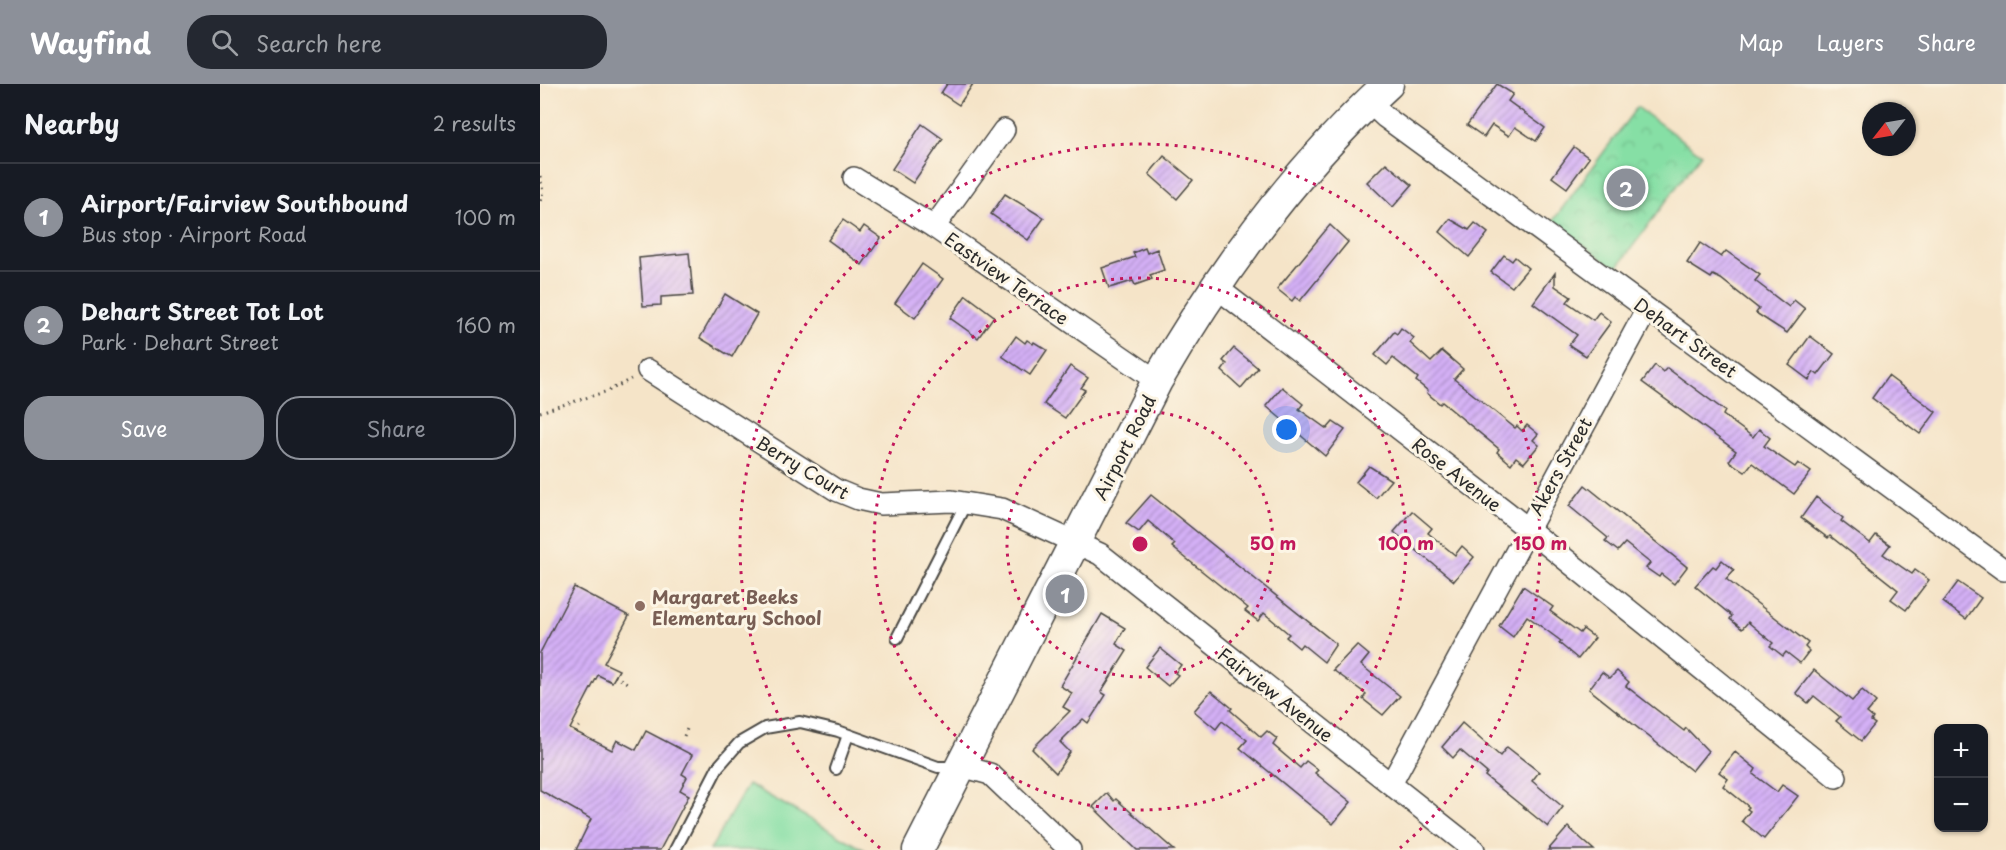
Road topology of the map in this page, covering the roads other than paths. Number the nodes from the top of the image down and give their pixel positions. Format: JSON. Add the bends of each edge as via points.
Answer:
{"nodes":[{"id":1,"x":1379,"y":93,"type":"edge"},
{"id":2,"x":1004,"y":130,"type":"dead end"},
{"id":3,"x":854,"y":178,"type":"dead end"},
{"id":4,"x":934,"y":227,"type":"junction"},
{"id":5,"x":1216,"y":287,"type":"junction"},
{"id":6,"x":1647,"y":309,"type":"junction"},
{"id":7,"x":648,"y":370,"type":"road end"},
{"id":8,"x":1157,"y":381,"type":"junction"},
{"id":9,"x":966,"y":502,"type":"junction"},
{"id":10,"x":1525,"y":530,"type":"junction"},
{"id":11,"x":1075,"y":542,"type":"junction"},
{"id":12,"x":2004,"y":570,"type":"dead end"},
{"id":13,"x":897,"y":638,"type":"dead end"},
{"id":14,"x":848,"y":735,"type":"junction"},
{"id":15,"x":961,"y":766,"type":"junction"},
{"id":16,"x":836,"y":769,"type":"dead end"},
{"id":17,"x":1836,"y":777,"type":"dead end"},
{"id":18,"x":1390,"y":784,"type":"junction"},
{"id":19,"x":675,"y":850,"type":"edge"},
{"id":20,"x":918,"y":850,"type":"edge"},
{"id":21,"x":1070,"y":850,"type":"edge"},
{"id":22,"x":1474,"y":850,"type":"edge"}],
"edges":[{"from":1,"to":5,"type":"street","name":"Airport Road","via":[[1296,184]]},
{"from":1,"to":6,"type":"street","name":"Dehart Street","via":[[1385,117]]},
{"from":2,"to":4,"type":"street"},
{"from":3,"to":4,"type":"street","name":"Eastview Terrace"},
{"from":4,"to":8,"type":"street","name":"Eastview Terrace"},
{"from":5,"to":8,"type":"street","name":"Airport Road"},
{"from":5,"to":10,"type":"street","name":"Rose Avenue"},
{"from":6,"to":10,"type":"street","name":"Akers Street"},
{"from":6,"to":12,"type":"street","name":"Dehart Street"},
{"from":7,"to":9,"type":"street","name":"Berry Court","via":[[836,490],[858,499],[905,505]]},
{"from":8,"to":11,"type":"street","name":"Airport Road"},
{"from":9,"to":11,"type":"street","name":"Berry Court","via":[[1002,509]]},
{"from":9,"to":13,"type":"lane"},
{"from":10,"to":17,"type":"street","name":"Rose Avenue"},
{"from":10,"to":18,"type":"street","name":"Akers Street"},
{"from":11,"to":15,"type":"street","name":"Airport Road"},
{"from":11,"to":18,"type":"street","name":"Fairview Avenue","via":[[1100,554]]},
{"from":14,"to":15,"type":"lane","via":[[938,767]]},
{"from":14,"to":16,"type":"lane"},
{"from":14,"to":19,"type":"lane","via":[[800,722],[765,728],[739,743],[718,767]]},
{"from":15,"to":20,"type":"street","name":"Airport Road"},
{"from":15,"to":21,"type":"street","via":[[990,774]]},
{"from":18,"to":22,"type":"street","name":"Fairview Avenue"}]}
